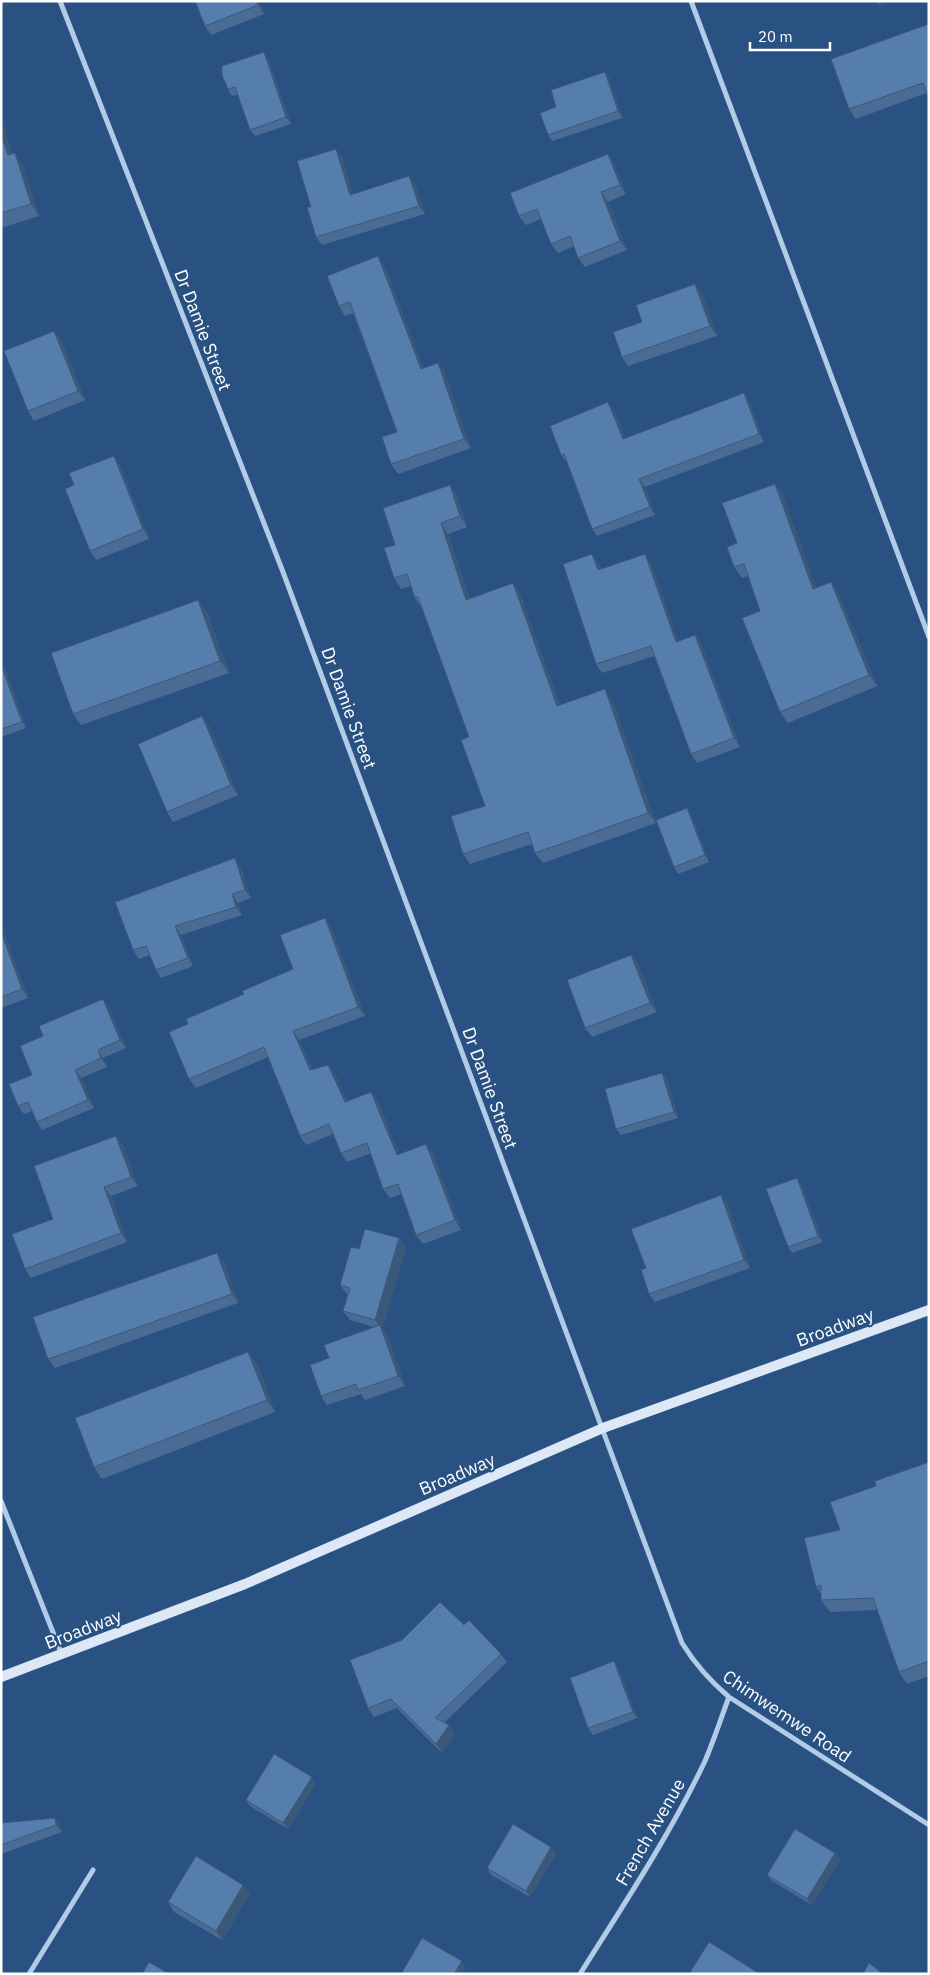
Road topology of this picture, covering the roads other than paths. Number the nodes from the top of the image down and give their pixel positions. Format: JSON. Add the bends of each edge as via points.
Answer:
{"nodes":[{"id":1,"x":60,"y":1,"type":"edge"},
{"id":2,"x":690,"y":1,"type":"edge"},
{"id":3,"x":929,"y":637,"type":"edge"},
{"id":4,"x":929,"y":1310,"type":"edge"},
{"id":5,"x":603,"y":1428,"type":"junction"},
{"id":6,"x":1,"y":1501,"type":"edge"},
{"id":7,"x":62,"y":1655,"type":"junction"},
{"id":8,"x":1,"y":1678,"type":"edge"},
{"id":9,"x":729,"y":1697,"type":"junction"},
{"id":10,"x":929,"y":1825,"type":"edge"},
{"id":11,"x":93,"y":1870,"type":"dead end"},
{"id":12,"x":29,"y":1974,"type":"edge"},
{"id":13,"x":580,"y":1974,"type":"edge"}],
"edges":[{"from":1,"to":5,"type":"street","name":"Dr Damie Street","via":[[283,572]]},
{"from":2,"to":3,"type":"street"},
{"from":4,"to":5,"type":"main road","name":"Broadway"},
{"from":5,"to":7,"type":"main road","name":"Broadway","via":[[245,1584]]},
{"from":5,"to":9,"type":"street","name":"Chimwemwe Road","via":[[682,1642],[695,1664]]},
{"from":6,"to":7,"type":"street"},
{"from":7,"to":8,"type":"main road","name":"Broadway"},
{"from":9,"to":10,"type":"street","name":"Chimwemwe Road"},
{"from":9,"to":13,"type":"street","name":"French Avenue","via":[[680,1811]]},
{"from":11,"to":12,"type":"street"}]}
